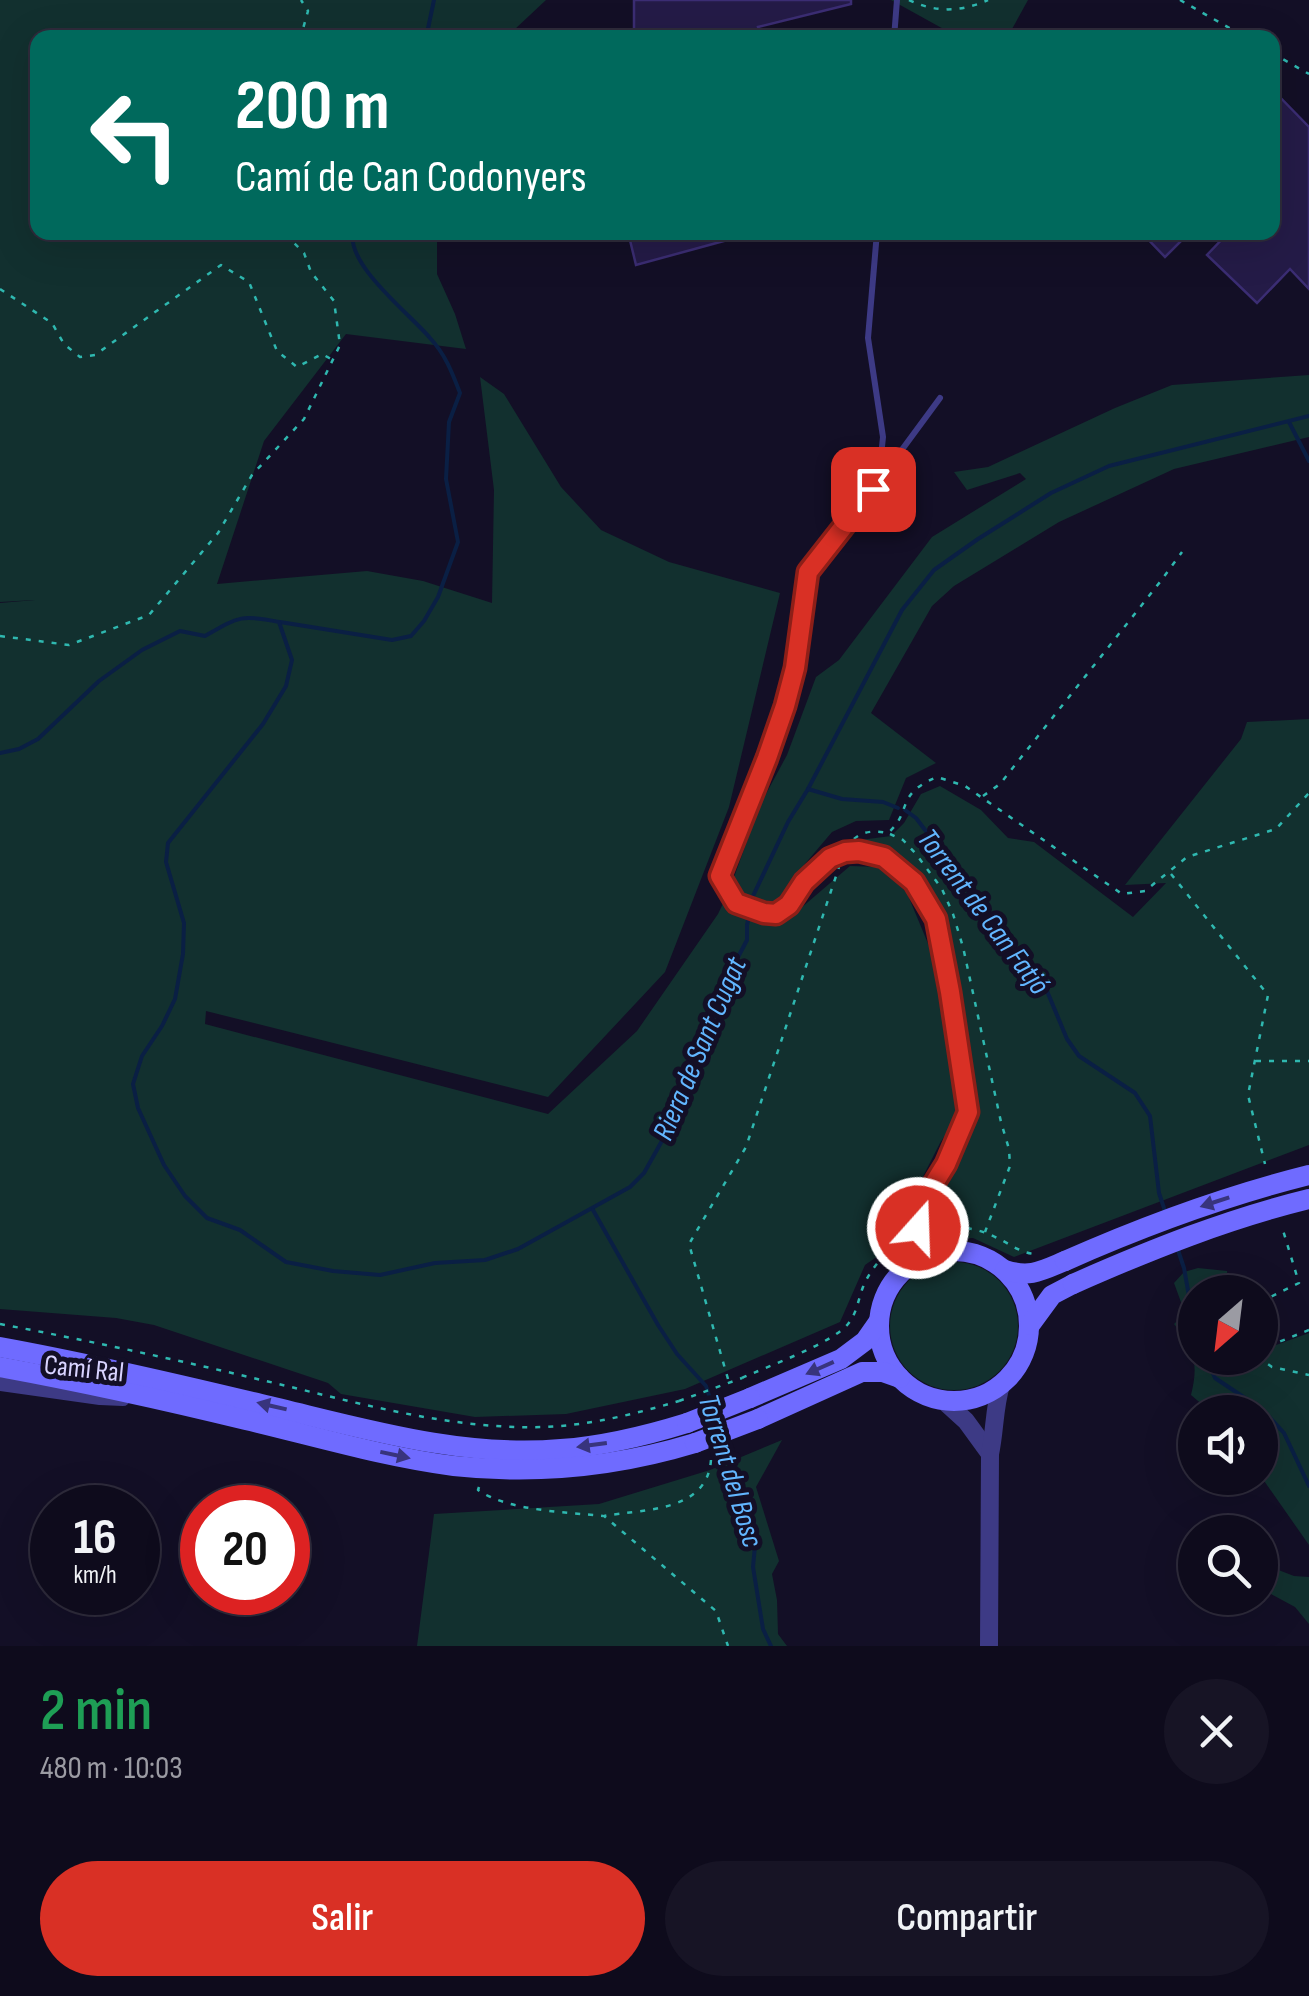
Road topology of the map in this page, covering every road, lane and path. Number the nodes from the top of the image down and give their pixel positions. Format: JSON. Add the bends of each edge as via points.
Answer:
{"nodes":[{"id":1,"x":301,"y":0,"type":"edge"},
{"id":2,"x":897,"y":0,"type":"edge"},
{"id":3,"x":908,"y":0,"type":"edge"},
{"id":4,"x":988,"y":0,"type":"edge"},
{"id":5,"x":1180,"y":0,"type":"edge"},
{"id":6,"x":303,"y":30,"type":"edge"},
{"id":7,"x":895,"y":30,"type":"edge"},
{"id":8,"x":1233,"y":30,"type":"edge"},
{"id":9,"x":1280,"y":58,"type":"edge"},
{"id":10,"x":1309,"y":74,"type":"edge"},
{"id":11,"x":292,"y":240,"type":"edge"},
{"id":12,"x":877,"y":240,"type":"edge"},
{"id":13,"x":0,"y":288,"type":"edge"},
{"id":14,"x":332,"y":359,"type":"junction"},
{"id":15,"x":940,"y":398,"type":"dead end"},
{"id":16,"x":873,"y":489,"type":"junction"},
{"id":17,"x":1182,"y":552,"type":"dead end"},
{"id":18,"x":0,"y":636,"type":"edge"},
{"id":19,"x":1309,"y":792,"type":"edge"},
{"id":20,"x":982,"y":797,"type":"junction"},
{"id":21,"x":888,"y":834,"type":"junction"},
{"id":22,"x":845,"y":852,"type":"junction"},
{"id":23,"x":830,"y":858,"type":"junction"},
{"id":24,"x":1170,"y":872,"type":"junction"},
{"id":25,"x":1255,"y":1060,"type":"junction"},
{"id":26,"x":1309,"y":1061,"type":"edge"},
{"id":27,"x":1266,"y":1164,"type":"dead end"},
{"id":28,"x":1309,"y":1175,"type":"edge"},
{"id":29,"x":1309,"y":1199,"type":"edge"},
{"id":30,"x":1282,"y":1227,"type":"dead end"},
{"id":31,"x":930,"y":1230,"type":"dead end"},
{"id":32,"x":985,"y":1232,"type":"junction"},
{"id":33,"x":909,"y":1238,"type":"dead end"},
{"id":34,"x":1037,"y":1254,"type":"dead end"},
{"id":35,"x":927,"y":1255,"type":"junction"},
{"id":36,"x":1005,"y":1270,"type":"junction"},
{"id":37,"x":1278,"y":1293,"type":"edge"},
{"id":38,"x":878,"y":1321,"type":"junction"},
{"id":39,"x":0,"y":1324,"type":"edge"},
{"id":40,"x":1030,"y":1325,"type":"junction"},
{"id":41,"x":1309,"y":1330,"type":"edge"},
{"id":42,"x":1278,"y":1343,"type":"edge"},
{"id":43,"x":0,"y":1347,"type":"edge"},
{"id":44,"x":0,"y":1367,"type":"edge"},
{"id":45,"x":1278,"y":1368,"type":"edge"},
{"id":46,"x":1309,"y":1374,"type":"edge"},
{"id":47,"x":900,"y":1378,"type":"junction"},
{"id":48,"x":728,"y":1380,"type":"dead end"},
{"id":49,"x":0,"y":1384,"type":"edge"},
{"id":50,"x":1001,"y":1385,"type":"junction"},
{"id":51,"x":164,"y":1400,"type":"junction"},
{"id":52,"x":944,"y":1400,"type":"junction"},
{"id":53,"x":691,"y":1433,"type":"junction"},
{"id":54,"x":990,"y":1454,"type":"junction"},
{"id":55,"x":710,"y":1460,"type":"dead end"},
{"id":56,"x":479,"y":1485,"type":"dead end"},
{"id":57,"x":604,"y":1516,"type":"junction"},
{"id":58,"x":728,"y":1646,"type":"edge"},
{"id":59,"x":990,"y":1646,"type":"edge"}],
"edges":[{"from":1,"to":6,"type":"path","via":[[308,11]]},
{"from":2,"to":7,"type":"lane"},
{"from":3,"to":4,"type":"path","via":[[938,11]]},
{"from":5,"to":8,"type":"path"},
{"from":9,"to":10,"type":"path"},
{"from":11,"to":14,"type":"path","via":[[334,301],[340,345]]},
{"from":12,"to":16,"type":"lane","via":[[868,338],[883,437]]},
{"from":13,"to":14,"type":"path","via":[[52,323],[80,357],[95,354],[221,265],[249,282],[277,351],[297,366],[322,354]]},
{"from":14,"to":18,"type":"path","via":[[304,418],[252,475],[218,534],[149,615],[69,645]]},
{"from":15,"to":16,"type":"lane"},
{"from":16,"to":23,"type":"lane","via":[[808,572],[785,706],[720,876],[736,903],[776,914]]},
{"from":17,"to":20,"type":"path","via":[[1000,784]]},
{"from":19,"to":24,"type":"path","via":[[1276,829],[1187,857]]},
{"from":20,"to":21,"type":"path","via":[[937,777],[916,786]]},
{"from":20,"to":24,"type":"path","via":[[1122,894],[1145,891]]},
{"from":21,"to":23,"type":"path","via":[[860,834]]},
{"from":21,"to":32,"type":"path","via":[[903,840],[942,890],[963,946],[1009,1149],[1010,1166]]},
{"from":22,"to":23,"type":"lane"},
{"from":22,"to":35,"type":"lane","via":[[884,857],[914,882],[936,919],[968,1112],[920,1206],[918,1228]]},
{"from":22,"to":48,"type":"path","via":[[746,1147],[689,1244]]},
{"from":24,"to":25,"type":"path","via":[[1268,995]]},
{"from":25,"to":26,"type":"path"},
{"from":25,"to":27,"type":"path","via":[[1248,1095]]},
{"from":28,"to":36,"type":"main road","one_way":true,"bridge":true,"via":[[1153,1224],[1033,1274]]},
{"from":29,"to":40,"type":"main road","bridge":true,"via":[[1189,1236],[1073,1284],[1052,1296]]},
{"from":30,"to":37,"type":"path","via":[[1299,1283]]},
{"from":31,"to":32,"type":"path"},
{"from":32,"to":34,"type":"path"},
{"from":33,"to":39,"type":"path","bridge":true,"via":[[872,1270],[846,1326],[822,1342],[679,1402],[565,1425],[451,1422]]},
{"from":35,"to":36,"type":"main road","via":[[974,1253]]},
{"from":35,"to":38,"type":"main road","via":[[890,1286]]},
{"from":36,"to":40,"type":"main road","via":[[1022,1294]]},
{"from":38,"to":47,"type":"main road","via":[[882,1349]]},
{"from":38,"to":53,"type":"main road","one_way":true,"bridge":true,"via":[[841,1359],[750,1398]]},
{"from":40,"to":50,"type":"main road","via":[[1019,1364]]},
{"from":41,"to":42,"type":"path"},
{"from":53,"to":43,"type":"main road","one_way":true,"via":[[558,1450],[461,1447]]},
{"from":44,"to":51,"type":"main road"},
{"from":45,"to":46,"type":"path"},
{"from":47,"to":52,"type":"main road"},
{"from":47,"to":53,"type":"main road","bridge":true,"via":[[862,1372],[758,1418]]},
{"from":49,"to":51,"type":"street","name":"Camí Ral"},
{"from":50,"to":52,"type":"main road","via":[[974,1398]]},
{"from":50,"to":54,"type":"street"},
{"from":51,"to":53,"type":"main road","one_way":true,"via":[[386,1453],[480,1468],[530,1470],[640,1458]]},
{"from":52,"to":54,"type":"street"},
{"from":54,"to":59,"type":"street"},
{"from":55,"to":57,"type":"path","via":[[704,1483],[680,1502]]},
{"from":56,"to":57,"type":"path","via":[[484,1495],[510,1503]]},
{"from":57,"to":58,"type":"path","via":[[716,1611]]}]}
